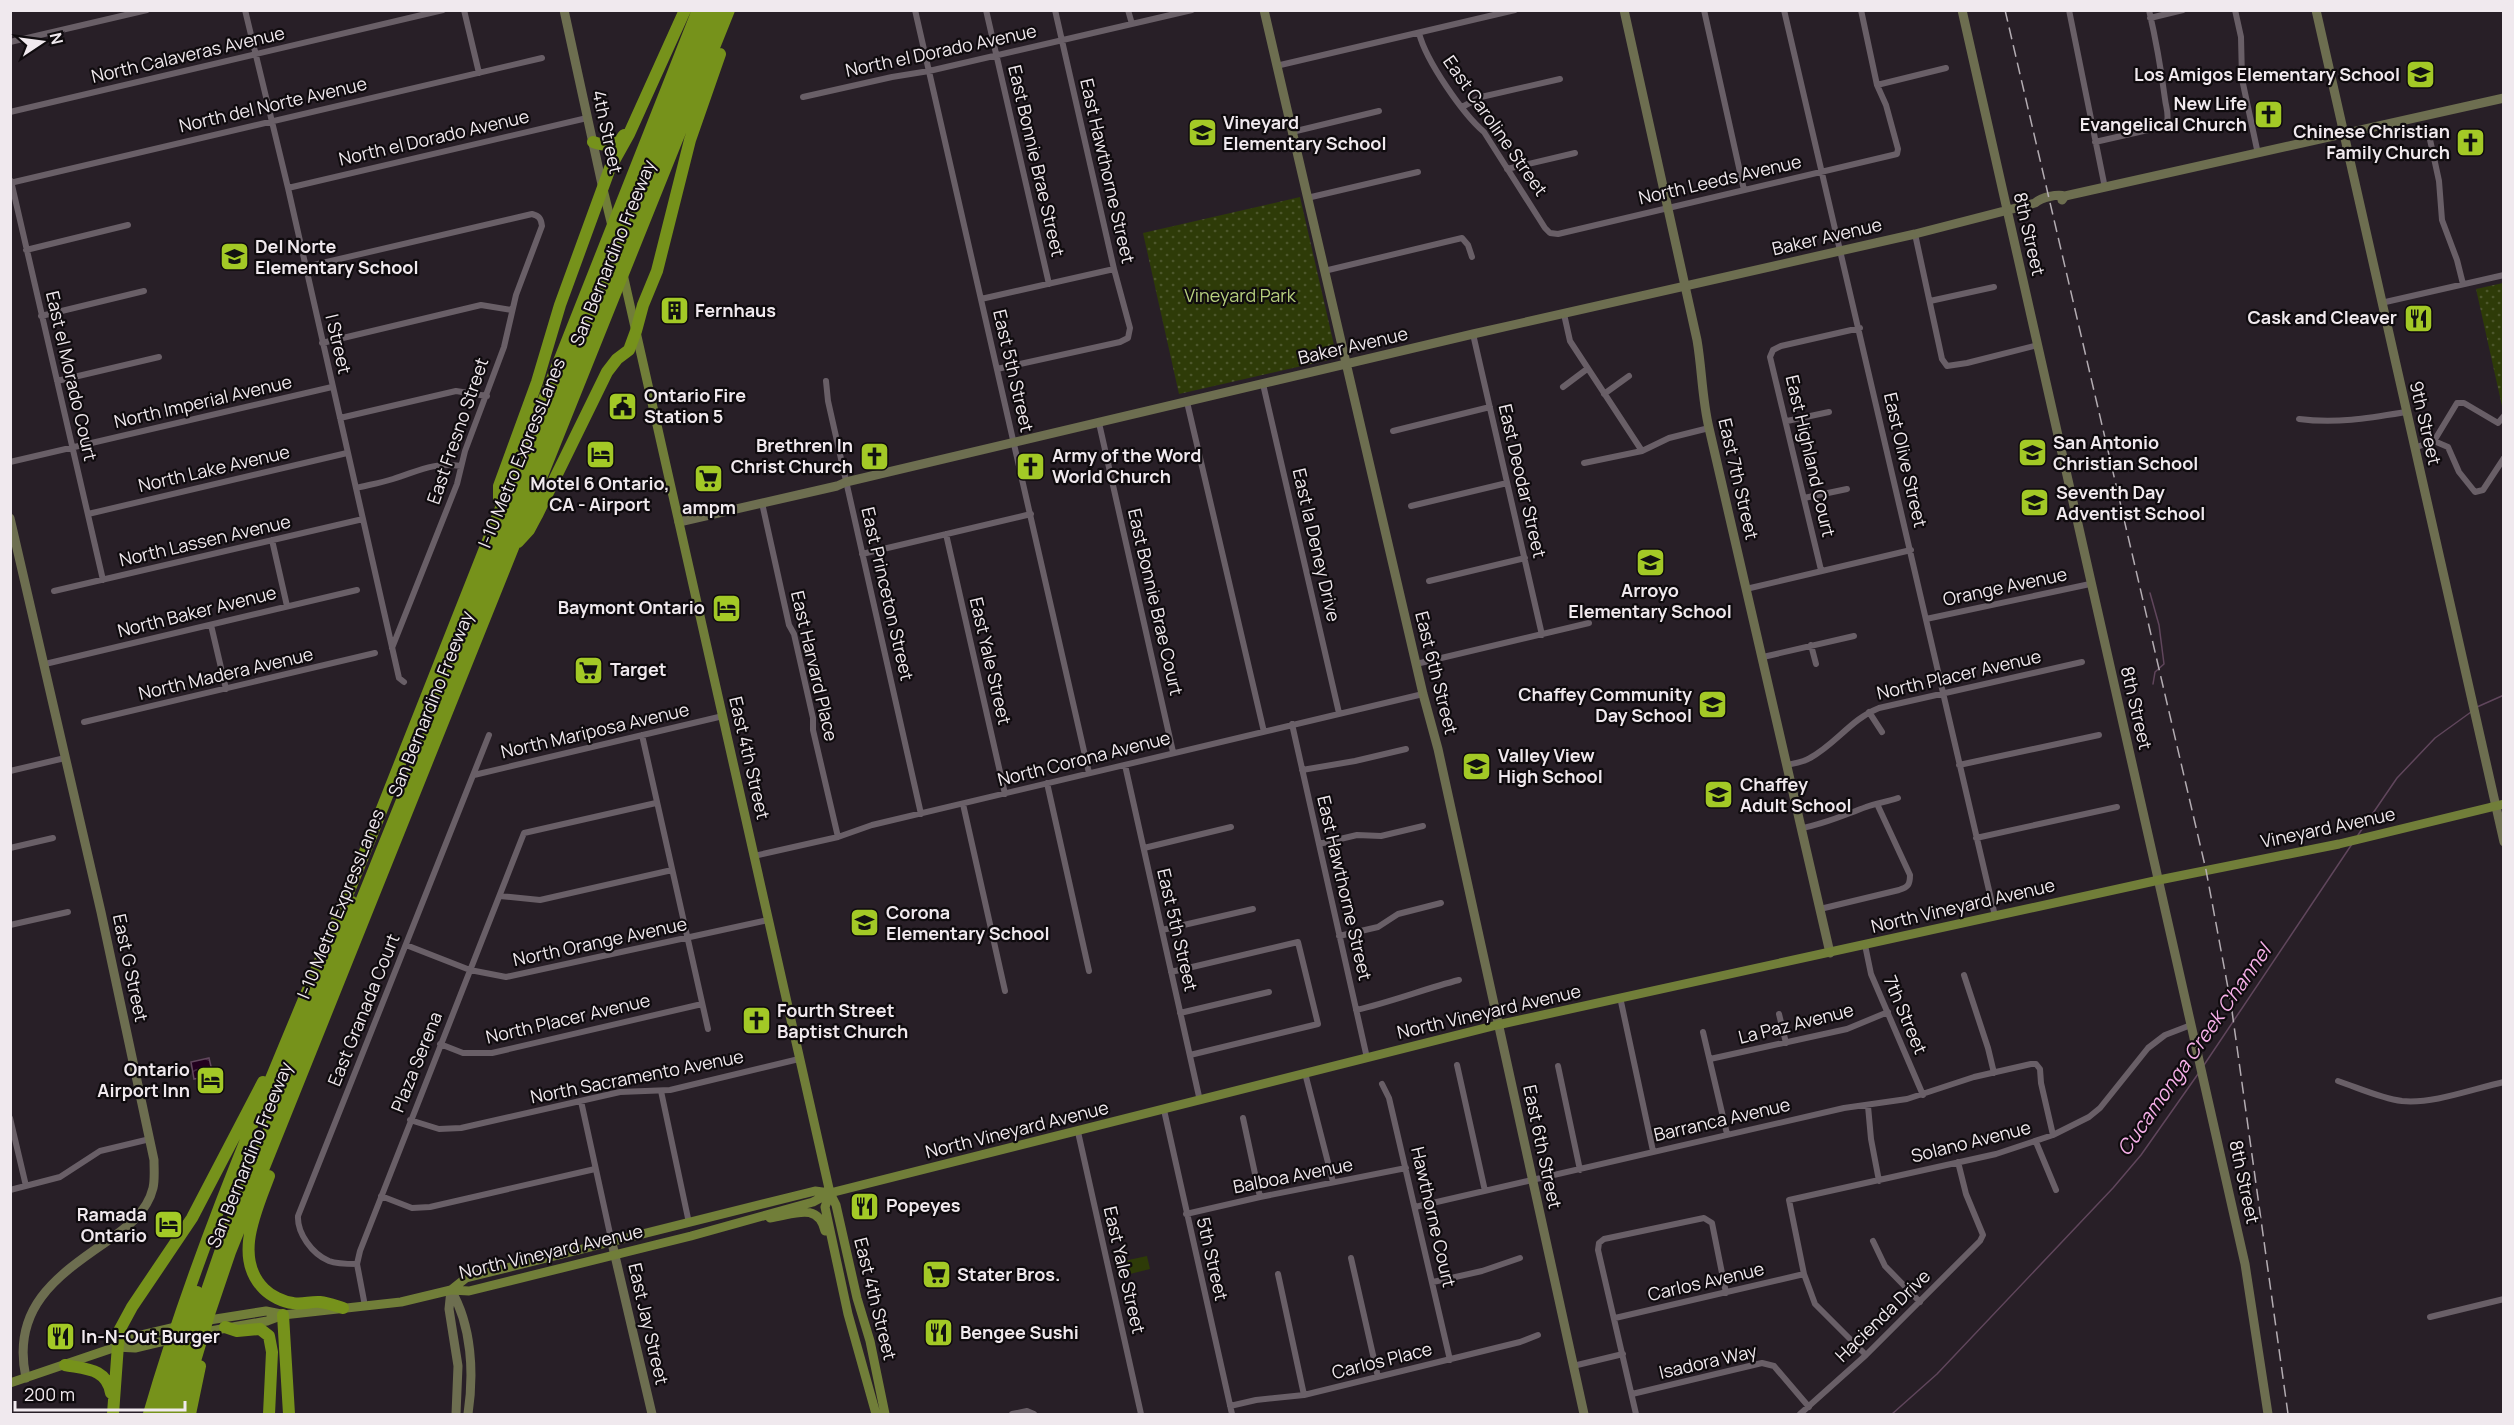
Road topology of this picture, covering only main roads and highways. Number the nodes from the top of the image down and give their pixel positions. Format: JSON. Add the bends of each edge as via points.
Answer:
{"nodes":[{"id":1,"x":685,"y":10,"type":"edge"},
{"id":2,"x":698,"y":10,"type":"edge"},
{"id":3,"x":707,"y":10,"type":"edge"},
{"id":4,"x":725,"y":11,"type":"edge"},
{"id":5,"x":634,"y":118,"type":"junction"},
{"id":6,"x":593,"y":142,"type":"road end"},
{"id":7,"x":603,"y":189,"type":"junction"},
{"id":8,"x":636,"y":331,"type":"junction"},
{"id":9,"x":498,"y":511,"type":"junction"},
{"id":10,"x":513,"y":548,"type":"junction"},
{"id":11,"x":2499,"y":805,"type":"edge"},
{"id":12,"x":2159,"y":880,"type":"joint"},
{"id":13,"x":273,"y":1073,"type":"junction"},
{"id":14,"x":295,"y":1092,"type":"junction"},
{"id":15,"x":830,"y":1193,"type":"junction"},
{"id":16,"x":742,"y":1209,"type":"junction"},
{"id":17,"x":759,"y":1216,"type":"junction"},
{"id":18,"x":691,"y":1236,"type":"junction"},
{"id":19,"x":451,"y":1290,"type":"junction"},
{"id":20,"x":847,"y":1306,"type":"junction"},
{"id":21,"x":343,"y":1308,"type":"junction"},
{"id":22,"x":210,"y":1311,"type":"junction"},
{"id":23,"x":283,"y":1315,"type":"junction"},
{"id":24,"x":227,"y":1321,"type":"junction"},
{"id":25,"x":116,"y":1347,"type":"junction"},
{"id":26,"x":65,"y":1365,"type":"junction"},
{"id":27,"x":10,"y":1383,"type":"edge"},
{"id":28,"x":113,"y":1412,"type":"edge"},
{"id":29,"x":149,"y":1414,"type":"edge"},
{"id":30,"x":159,"y":1414,"type":"edge"},
{"id":31,"x":170,"y":1414,"type":"edge"},
{"id":32,"x":179,"y":1414,"type":"edge"},
{"id":33,"x":190,"y":1414,"type":"edge"},
{"id":34,"x":269,"y":1414,"type":"edge"},
{"id":35,"x":289,"y":1414,"type":"edge"},
{"id":36,"x":876,"y":1414,"type":"edge"},
{"id":37,"x":885,"y":1414,"type":"edge"}],
"edges":[{"from":1,"to":5,"type":"highway"},
{"from":2,"to":9,"type":"highway","name":"San Bernardino Freeway"},
{"from":3,"to":30,"type":"highway","name":"I-10 Metro ExpressLanes","via":[[218,1233]]},
{"from":4,"to":8,"type":"highway","via":[[722,49],[692,132],[657,271]]},
{"from":4,"to":10,"type":"highway","name":"San Bernardino Freeway","via":[[632,256]]},
{"from":4,"to":31,"type":"highway","name":"I-10 Metro ExpressLanes","via":[[628,239],[228,1231]]},
{"from":5,"to":6,"type":"highway","via":[[616,144]]},
{"from":5,"to":7,"type":"highway"},
{"from":7,"to":8,"type":"main road","name":"4th Street"},
{"from":7,"to":9,"type":"highway","via":[[500,486]]},
{"from":8,"to":10,"type":"highway","via":[[629,350],[607,372],[530,530]]},
{"from":8,"to":15,"type":"main road","name":"East 4th Street"},
{"from":9,"to":13,"type":"highway","name":"San Bernardino Freeway","via":[[360,864]]},
{"from":10,"to":14,"type":"highway","name":"San Bernardino Freeway"},
{"from":11,"to":12,"type":"main road","name":"Vineyard Avenue","via":[[2339,844]]},
{"from":12,"to":15,"type":"main road","name":"North Vineyard Avenue","via":[[1497,1025]]},
{"from":13,"to":25,"type":"highway","via":[[260,1085],[192,1218],[124,1320]]},
{"from":13,"to":29,"type":"highway","name":"San Bernardino Freeway","via":[[209,1234]]},
{"from":14,"to":21,"type":"highway","via":[[289,1125],[252,1226],[249,1262],[262,1287],[280,1300],[293,1304],[321,1302]]},
{"from":14,"to":22,"type":"highway","name":"San Bernardino Freeway"},
{"from":15,"to":16,"type":"main road","name":"North Vineyard Avenue","via":[[815,1191]]},
{"from":15,"to":17,"type":"main road","name":"North Vineyard Avenue","via":[[813,1202]]},
{"from":15,"to":20,"type":"main road","name":"East 4th Street","via":[[825,1207]]},
{"from":15,"to":37,"type":"main road","name":"East 4th Street","via":[[865,1320]]},
{"from":16,"to":18,"type":"main road","via":[[735,1217],[700,1228]]},
{"from":16,"to":19,"type":"main road","name":"North Vineyard Avenue","via":[[466,1278]]},
{"from":17,"to":18,"type":"main road","name":"North Vineyard Avenue"},
{"from":17,"to":20,"type":"main road","via":[[770,1218],[811,1211],[818,1214],[840,1295]]},
{"from":18,"to":19,"type":"main road","name":"North Vineyard Avenue","via":[[469,1291]]},
{"from":19,"to":21,"type":"main road","name":"North Vineyard Avenue","via":[[401,1302]]},
{"from":20,"to":36,"type":"main road","name":"East 4th Street"},
{"from":21,"to":23,"type":"main road","name":"North Vineyard Avenue"},
{"from":22,"to":32,"type":"highway","name":"San Bernardino Freeway"},
{"from":22,"to":33,"type":"highway"},
{"from":23,"to":24,"type":"main road","name":"North Vineyard Avenue","via":[[266,1311]]},
{"from":23,"to":35,"type":"highway"},
{"from":24,"to":25,"type":"main road","name":"North Vineyard Avenue","via":[[153,1344]]},
{"from":24,"to":25,"type":"main road","name":"North Vineyard Avenue","via":[[157,1331],[133,1337]]},
{"from":24,"to":34,"type":"highway","via":[[237,1330],[260,1329],[270,1339]]},
{"from":25,"to":26,"type":"main road","name":"North Vineyard Avenue"},
{"from":25,"to":28,"type":"highway"},
{"from":26,"to":27,"type":"main road","name":"North Vineyard Avenue"},
{"from":26,"to":28,"type":"highway","via":[[102,1374],[110,1385]]}]}
